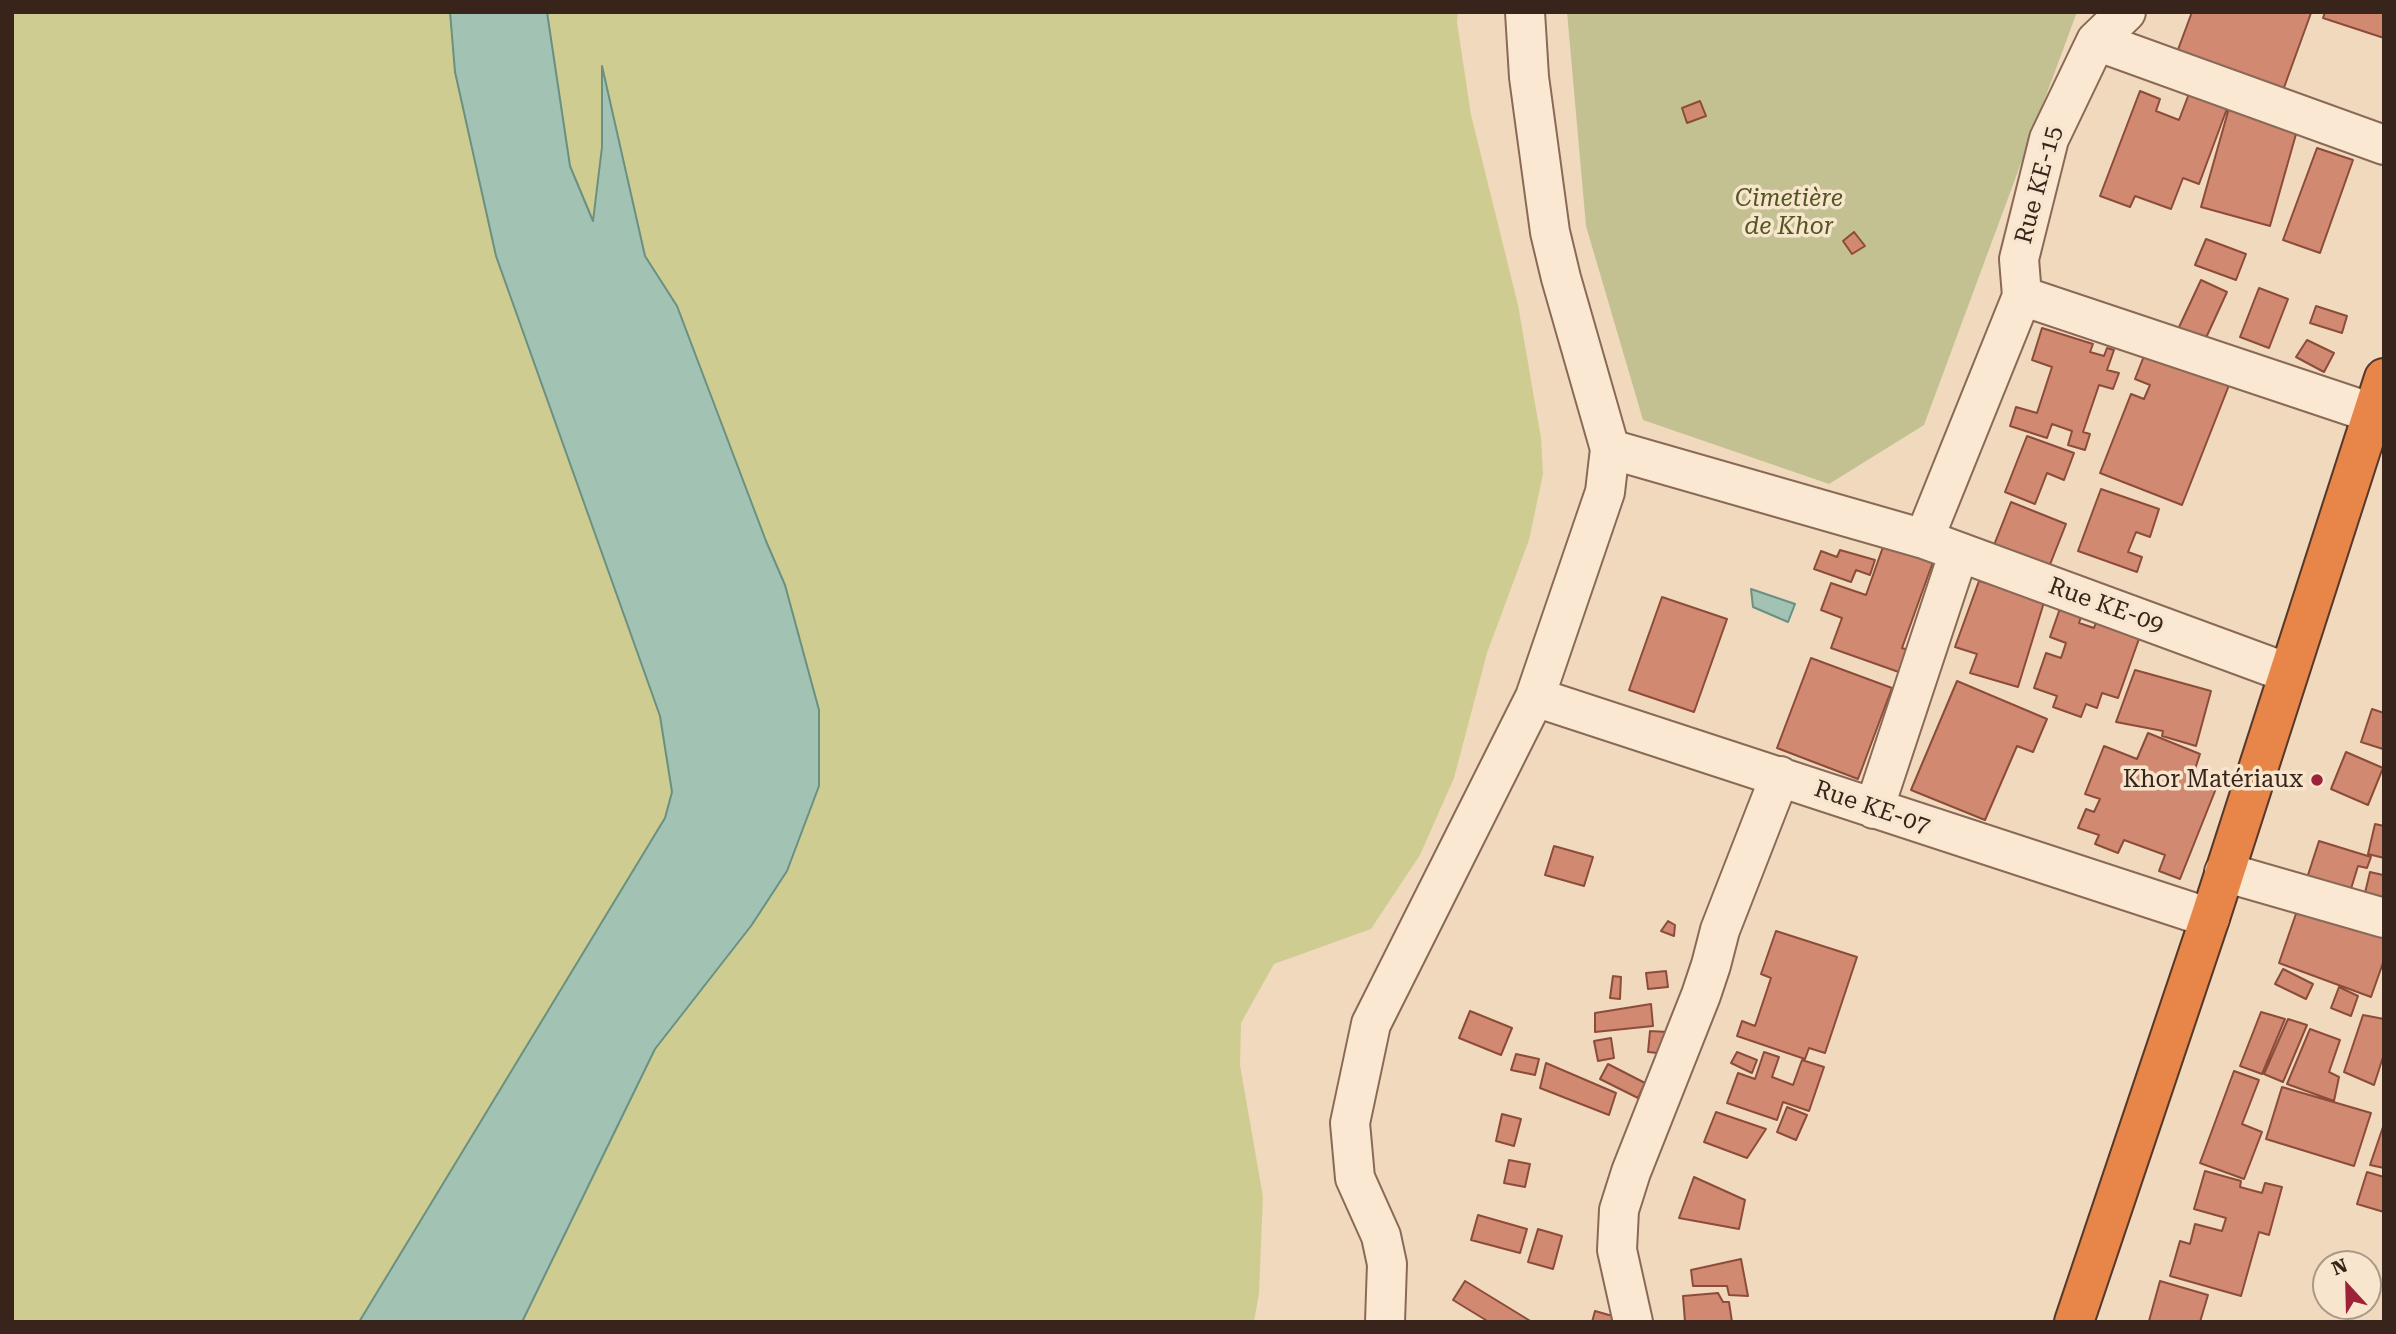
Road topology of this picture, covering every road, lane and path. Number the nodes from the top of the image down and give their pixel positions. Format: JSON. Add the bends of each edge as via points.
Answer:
{"nodes":[{"id":1,"x":1525,"y":12,"type":"edge"},
{"id":2,"x":2126,"y":12,"type":"edge"},
{"id":3,"x":2096,"y":41,"type":"junction"},
{"id":4,"x":2384,"y":145,"type":"edge"},
{"id":5,"x":2022,"y":296,"type":"junction"},
{"id":6,"x":2378,"y":396,"type":"edge"},
{"id":7,"x":1610,"y":449,"type":"junction"},
{"id":8,"x":1941,"y":546,"type":"junction"},
{"id":9,"x":2288,"y":673,"type":"junction"},
{"id":10,"x":1535,"y":696,"type":"junction"},
{"id":11,"x":1780,"y":776,"type":"junction"},
{"id":12,"x":1874,"y":809,"type":"junction"},
{"id":13,"x":2224,"y":872,"type":"junction"},
{"id":14,"x":2210,"y":918,"type":"junction"},
{"id":15,"x":2384,"y":918,"type":"edge"},
{"id":16,"x":1385,"y":1322,"type":"edge"},
{"id":17,"x":1633,"y":1322,"type":"edge"},
{"id":18,"x":2074,"y":1322,"type":"edge"}],
"edges":[{"from":1,"to":7,"type":"street","via":[[1550,232]]},
{"from":2,"to":3,"type":"street","name":"Rue KE-15"},
{"from":3,"to":4,"type":"street"},
{"from":3,"to":5,"type":"street","name":"Rue KE-15","via":[[2049,139],[2019,259]]},
{"from":5,"to":6,"type":"street"},
{"from":5,"to":8,"type":"street"},
{"from":6,"to":9,"type":"highway"},
{"from":7,"to":8,"type":"street","name":"Rue KE-09"},
{"from":7,"to":10,"type":"street","via":[[1605,492]]},
{"from":8,"to":9,"type":"street","name":"Rue KE-09"},
{"from":8,"to":12,"type":"street"},
{"from":9,"to":13,"type":"highway"},
{"from":10,"to":11,"type":"street","name":"Rue KE-07"},
{"from":10,"to":16,"type":"street","via":[[1371,1024],[1350,1123],[1355,1178],[1381,1237],[1387,1264]]},
{"from":11,"to":12,"type":"street","name":"Rue KE-07"},
{"from":11,"to":17,"type":"street","via":[[1619,1210],[1617,1250]]},
{"from":12,"to":14,"type":"street","name":"Rue KE-07"},
{"from":13,"to":14,"type":"highway"},
{"from":13,"to":15,"type":"street"},
{"from":14,"to":18,"type":"highway"}]}
